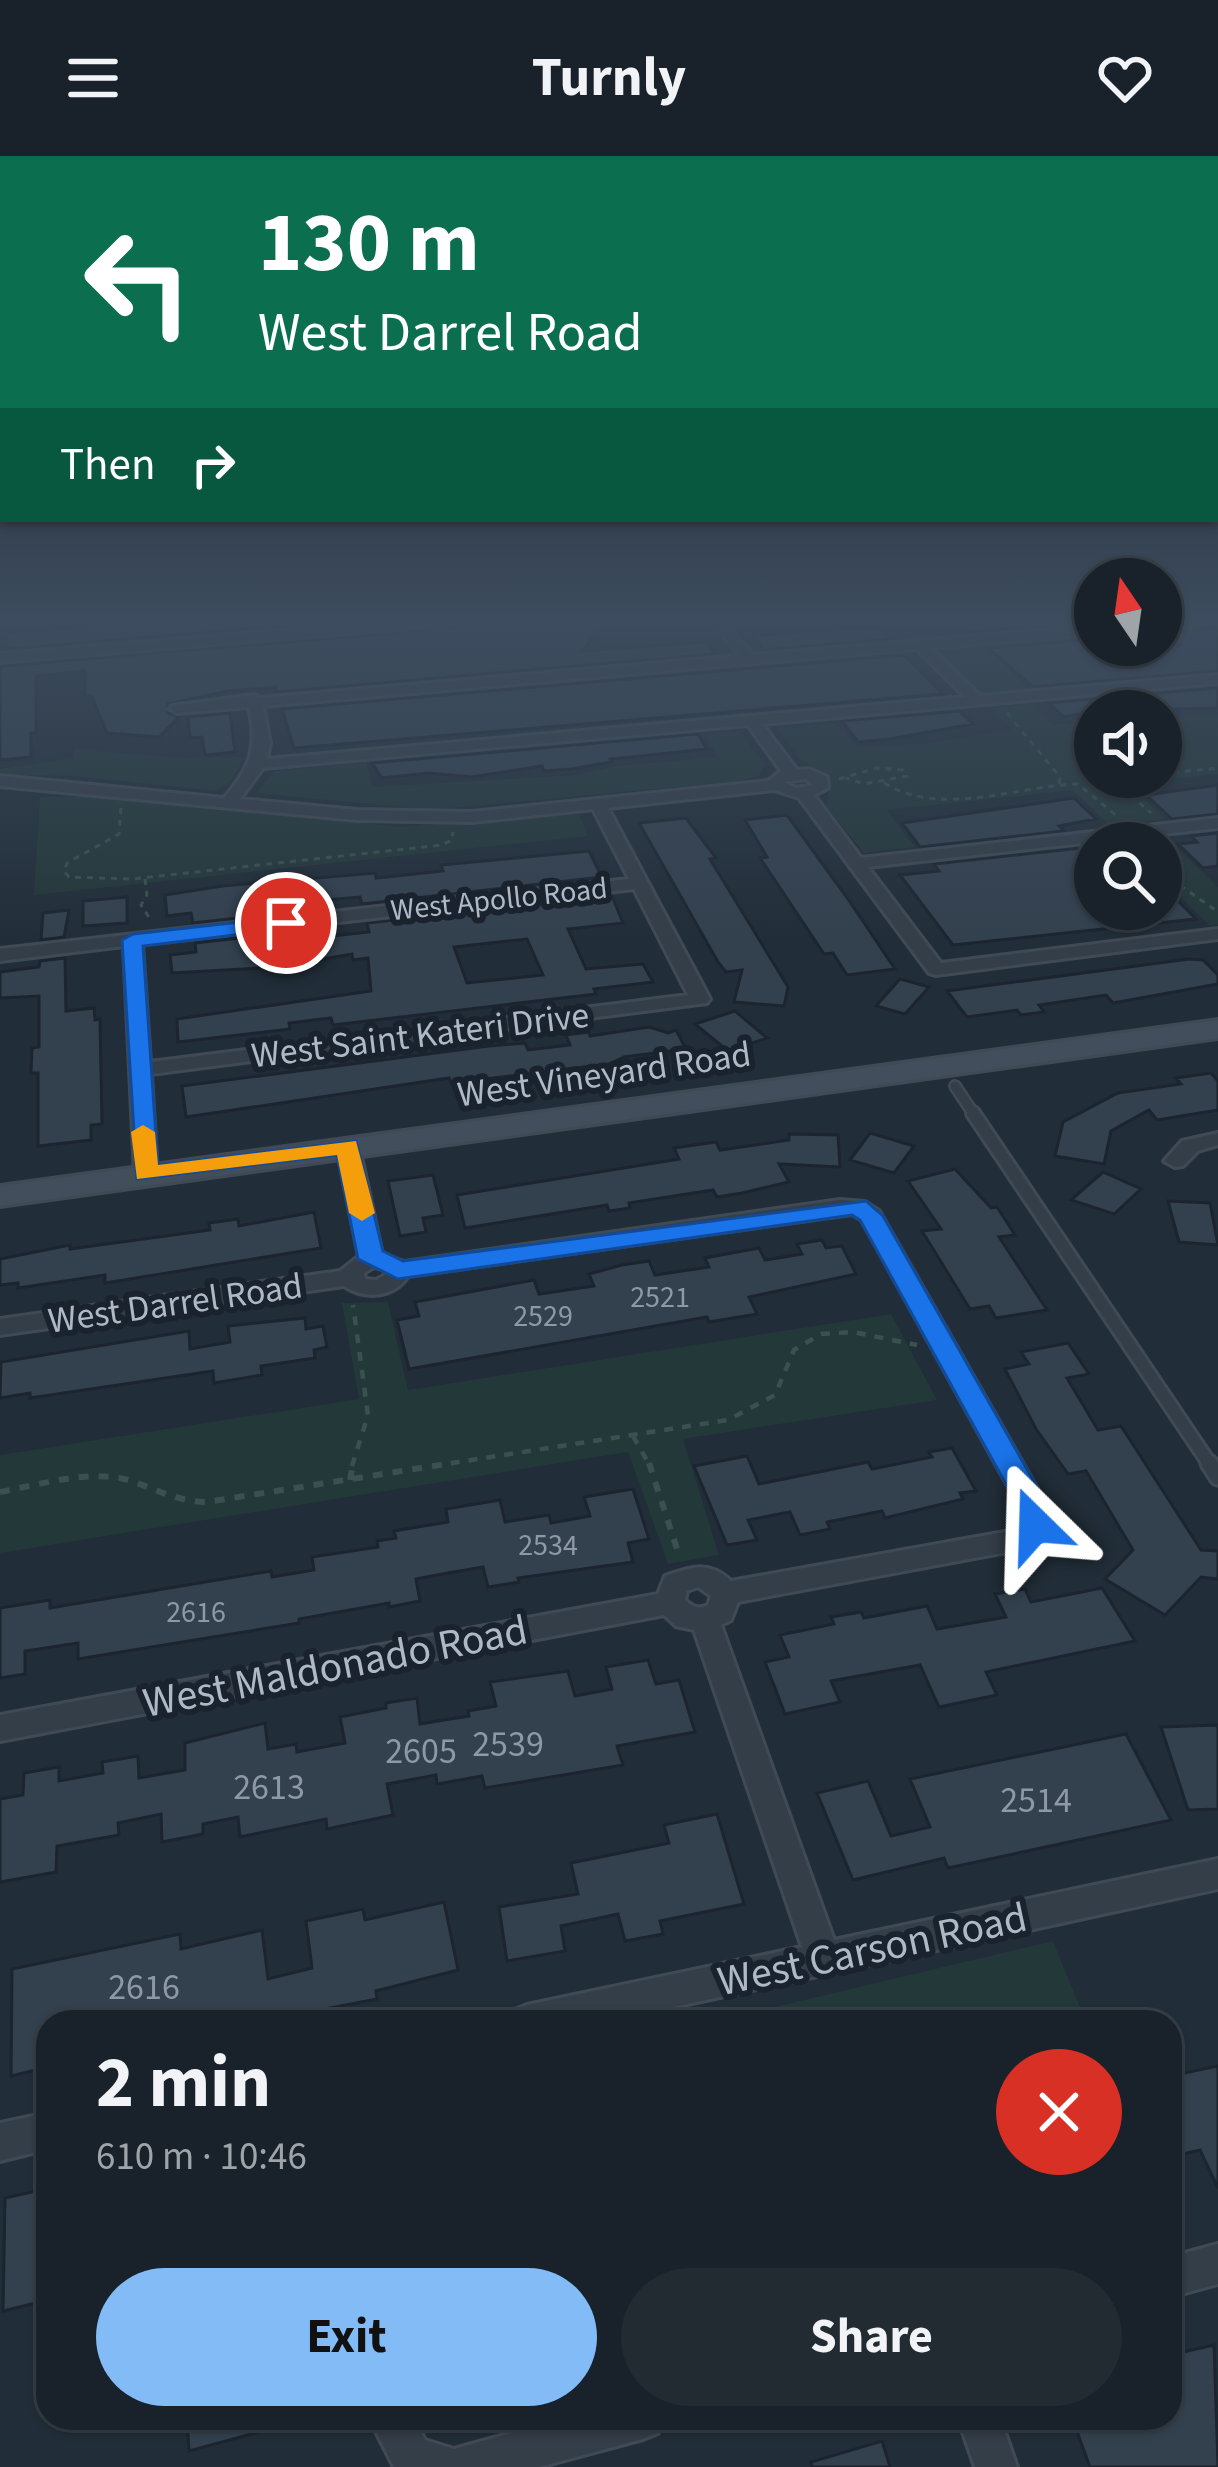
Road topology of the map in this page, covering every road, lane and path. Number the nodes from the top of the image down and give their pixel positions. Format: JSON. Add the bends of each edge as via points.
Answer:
{"nodes":[{"id":1,"x":261,"y":726,"type":"edge"},
{"id":2,"x":697,"y":726,"type":"edge"},
{"id":3,"x":756,"y":726,"type":"edge"},
{"id":4,"x":1017,"y":726,"type":"edge"},
{"id":5,"x":261,"y":764,"type":"junction"},
{"id":6,"x":1218,"y":768,"type":"edge"},
{"id":7,"x":1182,"y":772,"type":"edge"},
{"id":8,"x":791,"y":773,"type":"junction"},
{"id":9,"x":847,"y":778,"type":"junction"},
{"id":10,"x":821,"y":780,"type":"junction"},
{"id":11,"x":1060,"y":781,"type":"junction"},
{"id":12,"x":884,"y":783,"type":"junction"},
{"id":13,"x":0,"y":784,"type":"edge"},
{"id":14,"x":777,"y":785,"type":"junction"},
{"id":15,"x":123,"y":790,"type":"junction"},
{"id":16,"x":804,"y":793,"type":"junction"},
{"id":17,"x":1135,"y":798,"type":"edge"},
{"id":18,"x":230,"y":800,"type":"junction"},
{"id":19,"x":598,"y":804,"type":"junction"},
{"id":20,"x":447,"y":817,"type":"junction"},
{"id":21,"x":1125,"y":819,"type":"dead end"},
{"id":22,"x":1149,"y":822,"type":"edge"},
{"id":23,"x":1218,"y":823,"type":"edge"},
{"id":24,"x":1182,"y":824,"type":"edge"},
{"id":25,"x":1074,"y":834,"type":"edge"},
{"id":26,"x":858,"y":863,"type":"junction"},
{"id":27,"x":144,"y":878,"type":"junction"},
{"id":28,"x":640,"y":883,"type":"junction"},
{"id":29,"x":1182,"y":890,"type":"edge"},
{"id":30,"x":1218,"y":912,"type":"edge"},
{"id":31,"x":1217,"y":935,"type":"edge"},
{"id":32,"x":143,"y":939,"type":"junction"},
{"id":33,"x":0,"y":955,"type":"edge"},
{"id":34,"x":1218,"y":1029,"type":"edge"},
{"id":35,"x":140,"y":1069,"type":"junction"},
{"id":36,"x":955,"y":1086,"type":"dead end"},
{"id":37,"x":1218,"y":1139,"type":"edge"},
{"id":38,"x":347,"y":1147,"type":"junction"},
{"id":39,"x":1174,"y":1161,"type":"dead end"},
{"id":40,"x":146,"y":1174,"type":"junction"},
{"id":41,"x":0,"y":1196,"type":"edge"},
{"id":42,"x":371,"y":1259,"type":"junction"},
{"id":43,"x":398,"y":1270,"type":"junction"},
{"id":44,"x":356,"y":1282,"type":"junction"},
{"id":45,"x":0,"y":1327,"type":"edge"},
{"id":46,"x":943,"y":1345,"type":"junction"},
{"id":47,"x":633,"y":1436,"type":"junction"},
{"id":48,"x":1218,"y":1477,"type":"edge"},
{"id":49,"x":350,"y":1480,"type":"junction"},
{"id":50,"x":0,"y":1492,"type":"edge"},
{"id":51,"x":679,"y":1590,"type":"junction"},
{"id":52,"x":726,"y":1593,"type":"junction"},
{"id":53,"x":705,"y":1620,"type":"junction"},
{"id":54,"x":0,"y":1727,"type":"edge"},
{"id":55,"x":1218,"y":1874,"type":"edge"},
{"id":56,"x":824,"y":1957,"type":"junction"},
{"id":57,"x":582,"y":2010,"type":"edge"},
{"id":58,"x":36,"y":2134,"type":"edge"},
{"id":59,"x":0,"y":2142,"type":"edge"},
{"id":60,"x":1218,"y":2264,"type":"edge"},
{"id":61,"x":1182,"y":2274,"type":"edge"},
{"id":62,"x":400,"y":2430,"type":"edge"},
{"id":63,"x":598,"y":2430,"type":"edge"},
{"id":64,"x":983,"y":2430,"type":"edge"},
{"id":65,"x":428,"y":2462,"type":"edge"},
{"id":66,"x":461,"y":2467,"type":"edge"},
{"id":67,"x":996,"y":2467,"type":"edge"}],
"edges":[{"from":1,"to":5,"type":"street"},
{"from":2,"to":5,"type":"street"},
{"from":3,"to":8,"type":"street"},
{"from":4,"to":11,"type":"path"},
{"from":5,"to":18,"type":"street"},
{"from":6,"to":7,"type":"path"},
{"from":8,"to":10,"type":"street"},
{"from":8,"to":14,"type":"street"},
{"from":9,"to":10,"type":"path"},
{"from":9,"to":12,"type":"path"},
{"from":9,"to":12,"type":"path","via":[[885,767],[908,776]]},
{"from":10,"to":16,"type":"street"},
{"from":11,"to":12,"type":"path","via":[[935,799]]},
{"from":11,"to":21,"type":"path","via":[[1078,784]]},
{"from":13,"to":15,"type":"street"},
{"from":14,"to":16,"type":"street"},
{"from":14,"to":19,"type":"street"},
{"from":15,"to":18,"type":"street"},
{"from":15,"to":27,"type":"path","via":[[119,834],[76,855],[64,871],[90,880]]},
{"from":16,"to":26,"type":"street"},
{"from":17,"to":22,"type":"path"},
{"from":18,"to":20,"type":"street"},
{"from":19,"to":20,"type":"street"},
{"from":19,"to":28,"type":"street"},
{"from":20,"to":27,"type":"path","via":[[454,834],[442,845]]},
{"from":23,"to":24,"type":"street"},
{"from":25,"to":26,"type":"street"},
{"from":26,"to":31,"type":"street","via":[[936,969]]},
{"from":27,"to":32,"type":"path","via":[[141,905],[154,924]]},
{"from":28,"to":32,"type":"street","name":"West Apollo Road"},
{"from":28,"to":35,"type":"street","name":"West Saint Kateri Drive","via":[[700,999]]},
{"from":29,"to":30,"type":"path"},
{"from":32,"to":33,"type":"street","name":"West Apollo Road"},
{"from":32,"to":35,"type":"street"},
{"from":34,"to":38,"type":"street","name":"West Vineyard Road"},
{"from":35,"to":40,"type":"street"},
{"from":36,"to":48,"type":"lane"},
{"from":37,"to":39,"type":"street","via":[[1190,1146]]},
{"from":38,"to":40,"type":"street","name":"West Vineyard Road"},
{"from":38,"to":42,"type":"street"},
{"from":40,"to":41,"type":"street","name":"West Vineyard Road"},
{"from":42,"to":43,"type":"street","name":"West Darrel Road"},
{"from":42,"to":44,"type":"street","name":"West Darrel Road","via":[[357,1264]]},
{"from":43,"to":44,"type":"street","name":"West Darrel Road","via":[[382,1287]]},
{"from":43,"to":46,"type":"street","name":"West Darrel Road","via":[[857,1207],[871,1216]]},
{"from":44,"to":45,"type":"street","name":"West Darrel Road"},
{"from":44,"to":49,"type":"path","via":[[352,1306],[368,1415]]},
{"from":46,"to":47,"type":"path","via":[[852,1331],[808,1340],[790,1354],[776,1395],[750,1411]]},
{"from":46,"to":52,"type":"street","via":[[1033,1506],[1035,1525],[1018,1540]]},
{"from":47,"to":49,"type":"path"},
{"from":47,"to":51,"type":"path","via":[[652,1469]]},
{"from":49,"to":50,"type":"path","via":[[207,1502],[120,1478]]},
{"from":51,"to":52,"type":"street","via":[[710,1578]]},
{"from":51,"to":53,"type":"street","via":[[686,1618]]},
{"from":51,"to":54,"type":"street","name":"West Maldonado Road"},
{"from":52,"to":53,"type":"street","via":[[722,1612]]},
{"from":53,"to":56,"type":"street"},
{"from":55,"to":56,"type":"street","name":"West Carson Road"},
{"from":56,"to":57,"type":"street","name":"West Carson Road"},
{"from":58,"to":59,"type":"street"},
{"from":60,"to":61,"type":"street"},
{"from":62,"to":65,"type":"street"},
{"from":63,"to":66,"type":"street"},
{"from":64,"to":67,"type":"street"}]}
